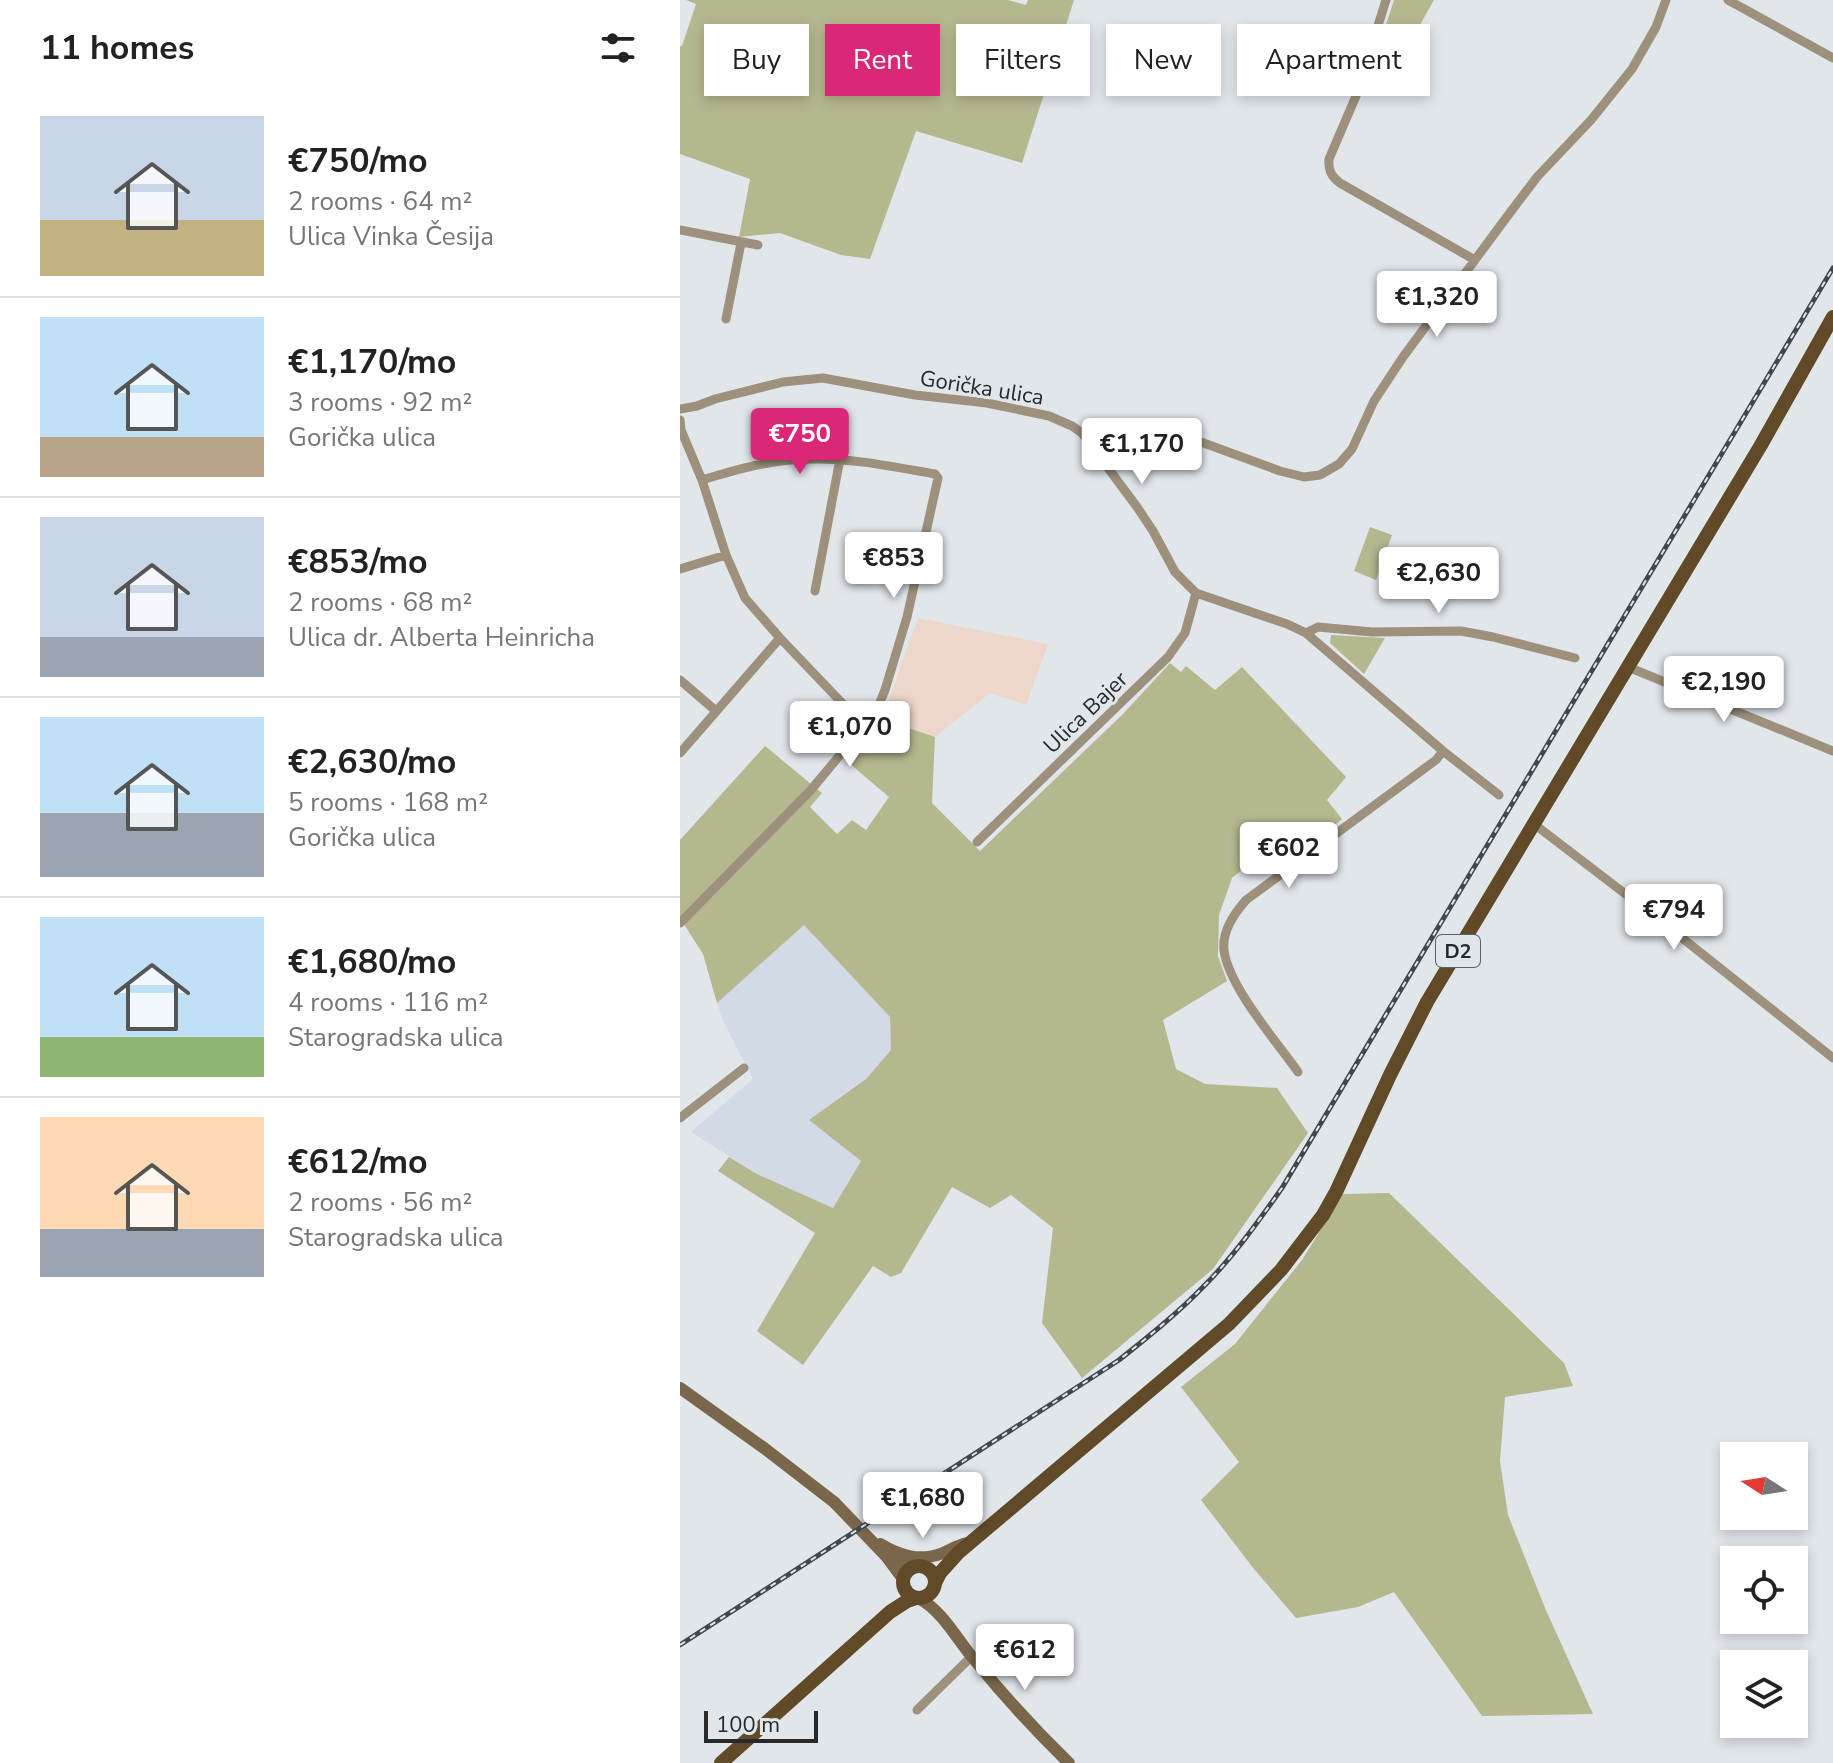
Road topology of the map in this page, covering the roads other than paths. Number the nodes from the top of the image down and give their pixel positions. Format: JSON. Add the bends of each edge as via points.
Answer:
{"nodes":[{"id":1,"x":1386,"y":0,"type":"edge"},
{"id":2,"x":1666,"y":0,"type":"edge"},
{"id":3,"x":1728,"y":0,"type":"edge"},
{"id":4,"x":1833,"y":58,"type":"edge"},
{"id":5,"x":680,"y":230,"type":"edge"},
{"id":6,"x":741,"y":243,"type":"junction"},
{"id":7,"x":758,"y":245,"type":"dead end"},
{"id":8,"x":1475,"y":260,"type":"junction"},
{"id":9,"x":1833,"y":317,"type":"edge"},
{"id":10,"x":726,"y":319,"type":"dead end"},
{"id":11,"x":680,"y":402,"type":"edge"},
{"id":12,"x":707,"y":402,"type":"junction"},
{"id":13,"x":680,"y":409,"type":"edge"},
{"id":14,"x":680,"y":426,"type":"edge"},
{"id":15,"x":1082,"y":433,"type":"junction"},
{"id":16,"x":840,"y":459,"type":"junction"},
{"id":17,"x":702,"y":480,"type":"junction"},
{"id":18,"x":726,"y":555,"type":"junction"},
{"id":19,"x":680,"y":569,"type":"edge"},
{"id":20,"x":815,"y":591,"type":"dead end"},
{"id":21,"x":1196,"y":593,"type":"junction"},
{"id":22,"x":1306,"y":633,"type":"junction"},
{"id":23,"x":780,"y":638,"type":"junction"},
{"id":24,"x":1575,"y":658,"type":"dead end"},
{"id":25,"x":1628,"y":667,"type":"junction"},
{"id":26,"x":680,"y":680,"type":"edge"},
{"id":27,"x":716,"y":711,"type":"junction"},
{"id":28,"x":864,"y":726,"type":"junction"},
{"id":29,"x":1443,"y":751,"type":"junction"},
{"id":30,"x":1833,"y":751,"type":"edge"},
{"id":31,"x":680,"y":753,"type":"edge"},
{"id":32,"x":1499,"y":795,"type":"dead end"},
{"id":33,"x":1534,"y":824,"type":"junction"},
{"id":34,"x":977,"y":842,"type":"dead end"},
{"id":35,"x":680,"y":923,"type":"edge"},
{"id":36,"x":1833,"y":1058,"type":"edge"},
{"id":37,"x":744,"y":1068,"type":"dead end"},
{"id":38,"x":1298,"y":1072,"type":"dead end"},
{"id":39,"x":680,"y":1118,"type":"edge"},
{"id":40,"x":680,"y":1388,"type":"edge"},
{"id":41,"x":871,"y":1540,"type":"junction"},
{"id":42,"x":971,"y":1543,"type":"junction"},
{"id":43,"x":958,"y":1553,"type":"junction"},
{"id":44,"x":911,"y":1576,"type":"junction"},
{"id":45,"x":926,"y":1593,"type":"junction"},
{"id":46,"x":890,"y":1612,"type":"junction"},
{"id":47,"x":971,"y":1657,"type":"junction"},
{"id":48,"x":917,"y":1710,"type":"dead end"},
{"id":49,"x":721,"y":1763,"type":"edge"},
{"id":50,"x":1069,"y":1763,"type":"edge"}],
"edges":[{"from":1,"to":8,"type":"street","via":[[1356,96],[1329,159],[1330,173]]},
{"from":2,"to":8,"type":"street","via":[[1632,69],[1537,177]]},
{"from":3,"to":4,"type":"street"},
{"from":5,"to":6,"type":"street"},
{"from":6,"to":7,"type":"street"},
{"from":6,"to":10,"type":"street"},
{"from":8,"to":15,"type":"street","via":[[1379,393],[1352,449],[1327,472],[1296,475],[1179,434],[1132,426],[1094,426]]},
{"from":9,"to":25,"type":"main road","number":"D2"},
{"from":11,"to":12,"type":"street","name":"Gorička ulica"},
{"from":12,"to":13,"type":"street","name":"Gorička ulica"},
{"from":12,"to":15,"type":"street","name":"Gorička ulica","via":[[783,382],[832,379],[1018,409],[1049,416]]},
{"from":14,"to":17,"type":"street"},
{"from":15,"to":21,"type":"street","name":"Gorička ulica","via":[[1137,507],[1175,572]]},
{"from":16,"to":17,"type":"street","via":[[772,462]]},
{"from":16,"to":20,"type":"street"},
{"from":16,"to":28,"type":"street","via":[[938,478],[897,655],[876,712]]},
{"from":17,"to":18,"type":"street"},
{"from":18,"to":19,"type":"street"},
{"from":18,"to":23,"type":"street","via":[[745,598]]},
{"from":21,"to":22,"type":"street"},
{"from":21,"to":34,"type":"street","name":"Ulica Bajer","via":[[1185,633],[1168,657]]},
{"from":22,"to":24,"type":"street","via":[[1318,627],[1461,631]]},
{"from":22,"to":29,"type":"street"},
{"from":23,"to":27,"type":"street"},
{"from":23,"to":28,"type":"street"},
{"from":25,"to":30,"type":"street"},
{"from":25,"to":33,"type":"main road","number":"D2"},
{"from":26,"to":27,"type":"street"},
{"from":27,"to":31,"type":"street"},
{"from":28,"to":35,"type":"street","via":[[810,791]]},
{"from":29,"to":32,"type":"street"},
{"from":29,"to":38,"type":"street","via":[[1246,900],[1232,917],[1224,950],[1230,971]]},
{"from":33,"to":36,"type":"street"},
{"from":33,"to":42,"type":"main road","number":"D2","via":[[1420,1015],[1336,1192],[1303,1244],[1229,1324]]},
{"from":37,"to":39,"type":"street"},
{"from":40,"to":41,"type":"main road","via":[[834,1502]]},
{"from":41,"to":42,"type":"main road","via":[[917,1558]]},
{"from":41,"to":44,"type":"main road"},
{"from":42,"to":43,"type":"main road","number":"D2"},
{"from":43,"to":44,"type":"main road","number":"D2"},
{"from":43,"to":45,"type":"main road","number":"D2"},
{"from":44,"to":45,"type":"main road","via":[[907,1593]]},
{"from":44,"to":45,"type":"main road","via":[[933,1574]]},
{"from":44,"to":46,"type":"main road","number":"D2"},
{"from":45,"to":46,"type":"main road","number":"D2"},
{"from":45,"to":47,"type":"main road","via":[[929,1605]]},
{"from":46,"to":49,"type":"main road","number":"D2"},
{"from":47,"to":48,"type":"street"},
{"from":47,"to":50,"type":"main road"}]}
